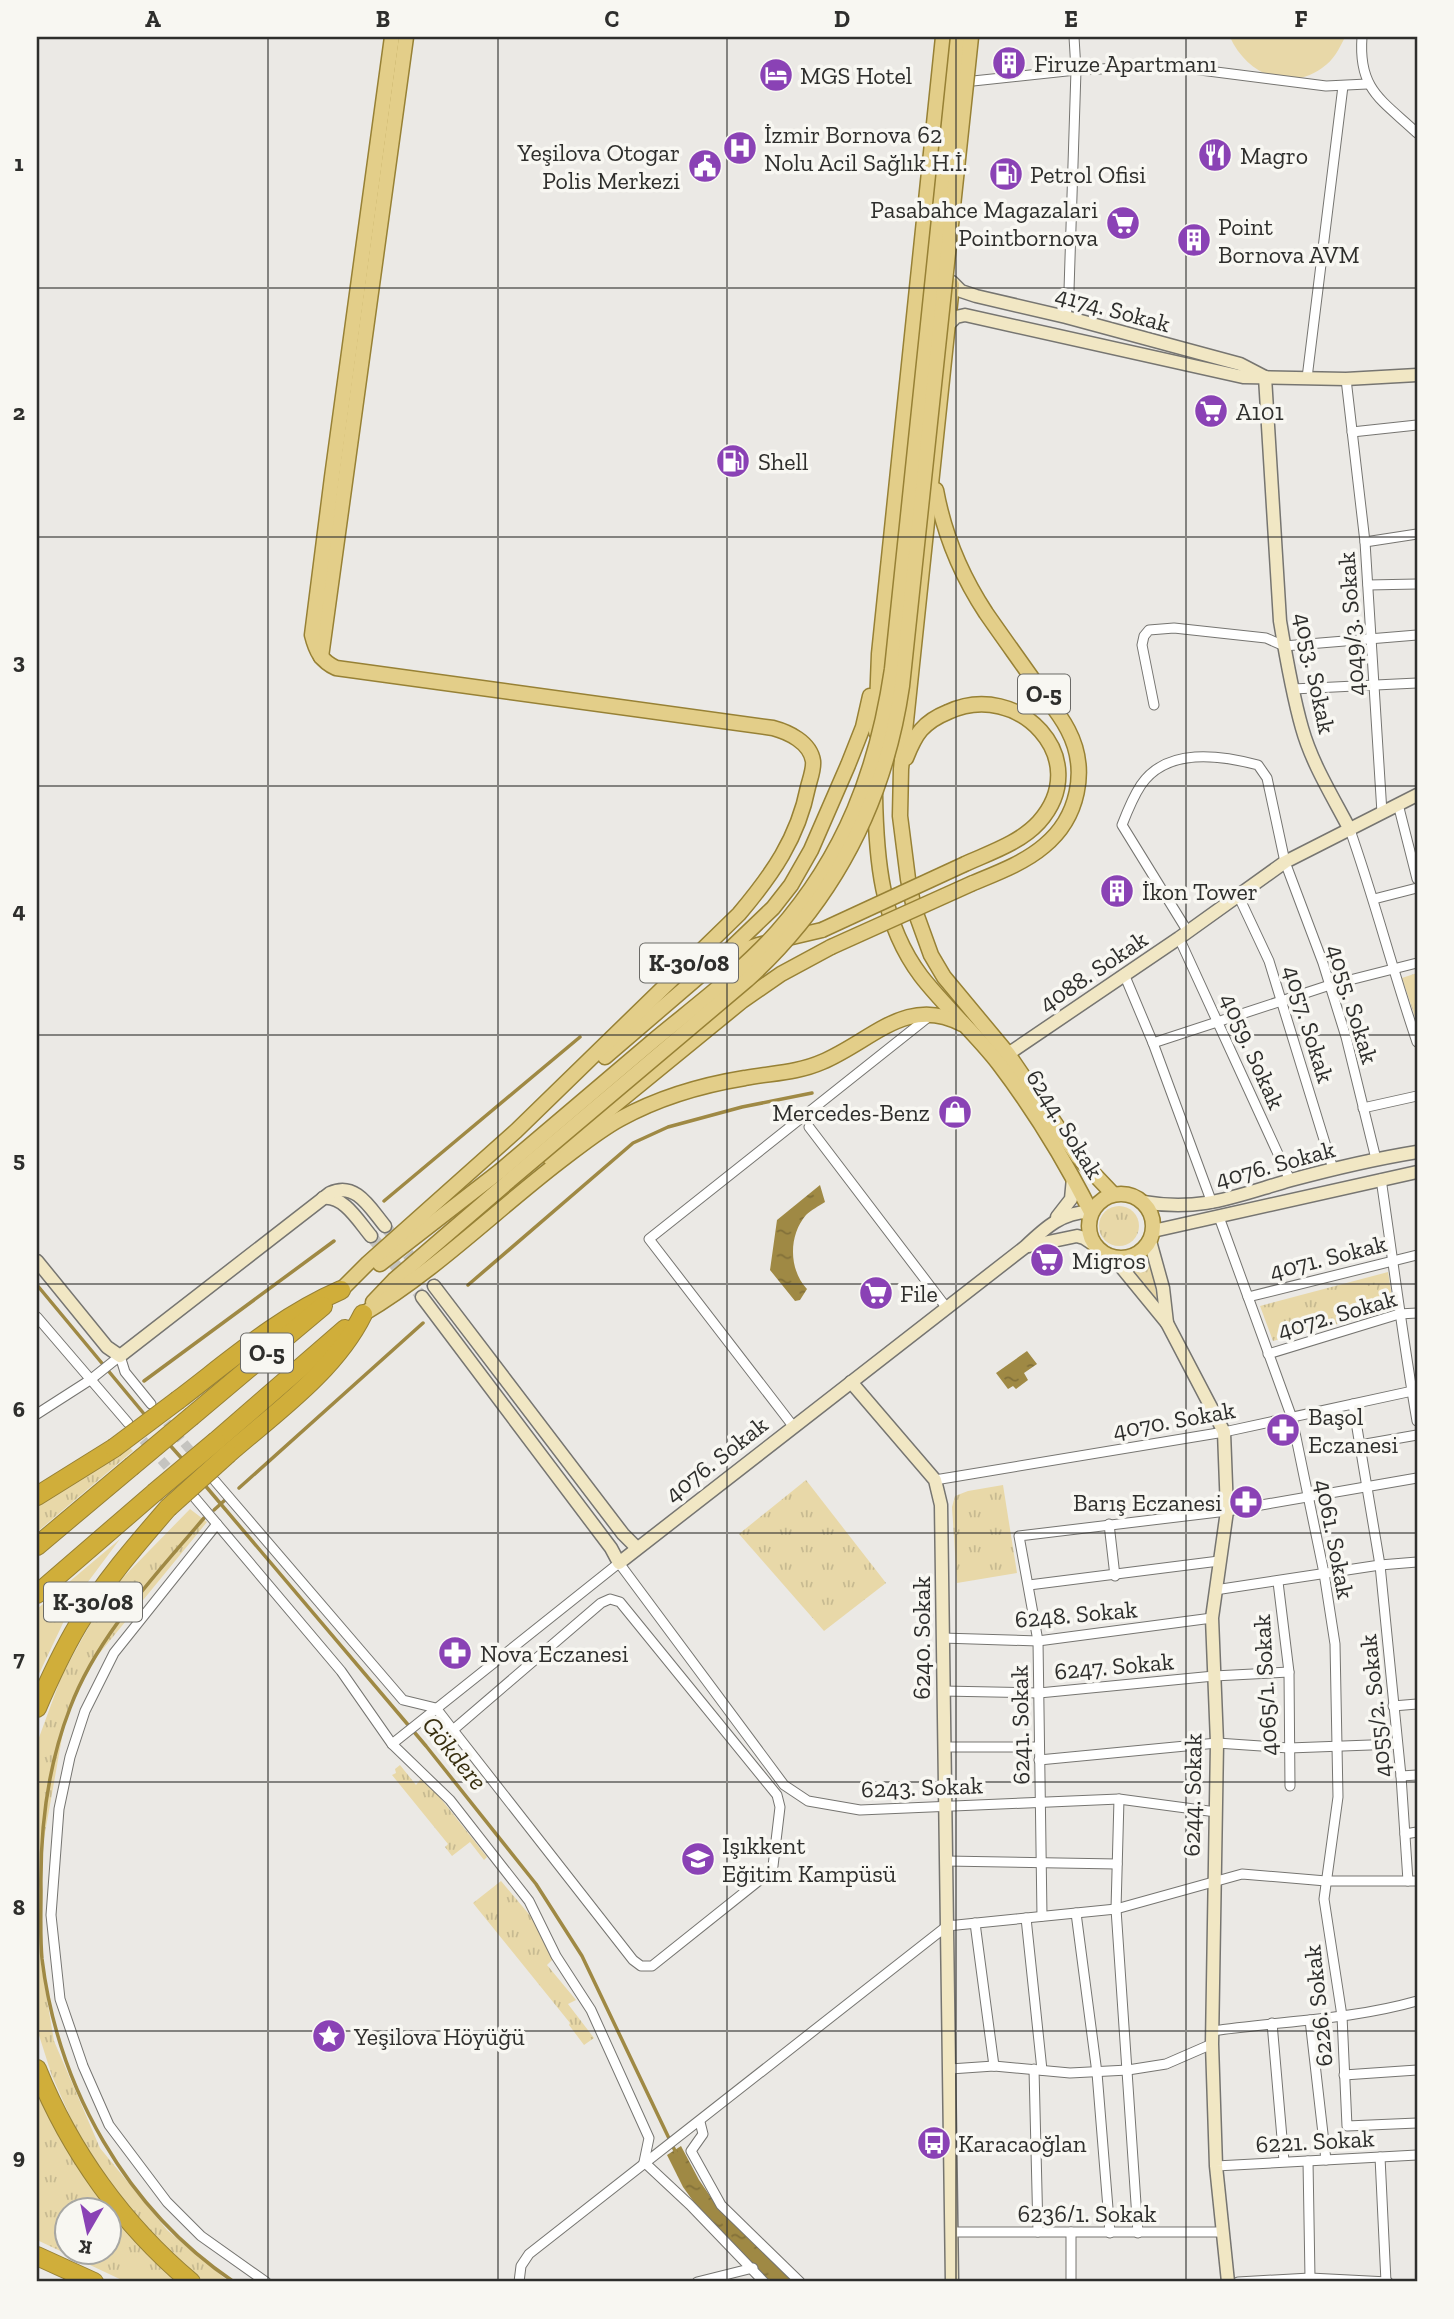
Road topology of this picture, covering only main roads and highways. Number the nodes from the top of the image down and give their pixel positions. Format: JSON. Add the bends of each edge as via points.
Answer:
{"nodes":[{"id":1,"x":392,"y":37,"type":"edge"},
{"id":2,"x":405,"y":37,"type":"edge"},
{"id":3,"x":943,"y":37,"type":"edge"},
{"id":4,"x":958,"y":37,"type":"edge"},
{"id":5,"x":971,"y":37,"type":"edge"},
{"id":6,"x":977,"y":37,"type":"edge"},
{"id":7,"x":952,"y":282,"type":"junction"},
{"id":8,"x":948,"y":324,"type":"junction"},
{"id":9,"x":1417,"y":375,"type":"edge"},
{"id":10,"x":1265,"y":377,"type":"junction"},
{"id":11,"x":933,"y":472,"type":"junction"},
{"id":12,"x":879,"y":654,"type":"junction"},
{"id":13,"x":321,"y":658,"type":"junction"},
{"id":14,"x":901,"y":769,"type":"junction"},
{"id":15,"x":1417,"y":795,"type":"edge"},
{"id":16,"x":1350,"y":830,"type":"junction"},
{"id":17,"x":716,"y":962,"type":"junction"},
{"id":18,"x":967,"y":1028,"type":"junction"},
{"id":19,"x":1003,"y":1057,"type":"junction"},
{"id":20,"x":516,"y":1130,"type":"junction"},
{"id":21,"x":1417,"y":1152,"type":"edge"},
{"id":22,"x":1417,"y":1171,"type":"edge"},
{"id":23,"x":1073,"y":1177,"type":"junction"},
{"id":24,"x":509,"y":1182,"type":"junction"},
{"id":25,"x":1113,"y":1194,"type":"junction"},
{"id":26,"x":323,"y":1198,"type":"junction"},
{"id":27,"x":1143,"y":1202,"type":"junction"},
{"id":28,"x":1091,"y":1212,"type":"junction"},
{"id":29,"x":1050,"y":1224,"type":"junction"},
{"id":30,"x":385,"y":1226,"type":"tunnel mouth"},
{"id":31,"x":371,"y":1236,"type":"tunnel mouth"},
{"id":32,"x":1151,"y":1236,"type":"junction"},
{"id":33,"x":1096,"y":1246,"type":"junction"},
{"id":34,"x":1025,"y":1247,"type":"junction"},
{"id":35,"x":1113,"y":1257,"type":"junction"},
{"id":36,"x":37,"y":1261,"type":"edge"},
{"id":37,"x":435,"y":1286,"type":"tunnel mouth"},
{"id":38,"x":341,"y":1290,"type":"junction"},
{"id":39,"x":422,"y":1297,"type":"tunnel mouth"},
{"id":40,"x":363,"y":1314,"type":"joint"},
{"id":41,"x":1167,"y":1323,"type":"junction"},
{"id":42,"x":851,"y":1382,"type":"junction"},
{"id":43,"x":222,"y":1448,"type":"junction"},
{"id":44,"x":37,"y":1496,"type":"edge"},
{"id":45,"x":37,"y":1546,"type":"edge"},
{"id":46,"x":636,"y":1547,"type":"junction"},
{"id":47,"x":37,"y":1594,"type":"edge"},
{"id":48,"x":37,"y":1708,"type":"edge"},
{"id":49,"x":37,"y":2069,"type":"edge"},
{"id":50,"x":37,"y":2256,"type":"edge"},
{"id":51,"x":94,"y":2282,"type":"edge"},
{"id":52,"x":191,"y":2282,"type":"edge"},
{"id":53,"x":952,"y":2282,"type":"edge"},
{"id":54,"x":1228,"y":2282,"type":"edge"}],
"edges":[{"from":1,"to":13,"type":"main road","via":[[312,635]]},
{"from":2,"to":13,"type":"main road"},
{"from":3,"to":12,"type":"main road"},
{"from":4,"to":24,"type":"main road","bridge":true,"via":[[892,669],[883,724],[864,789],[827,864],[777,932]]},
{"from":5,"to":24,"type":"main road","bridge":true,"via":[[902,686],[876,794],[835,876],[773,955]]},
{"from":6,"to":7,"type":"main road"},
{"from":7,"to":8,"type":"main road"},
{"from":7,"to":10,"type":"main road","name":"4174. Sokak","via":[[976,296],[1240,364]]},
{"from":8,"to":10,"type":"main road","name":"4174. Sokak","via":[[965,315],[1235,376]]},
{"from":8,"to":11,"type":"main road"},
{"from":9,"to":10,"type":"main road","name":"4174. Sokak"},
{"from":10,"to":16,"type":"main road","name":"4053. Sokak","via":[[1284,646],[1302,729]]},
{"from":11,"to":14,"type":"main road"},
{"from":11,"to":24,"type":"main road","number":"O-5","bridge":true,"via":[[944,526],[961,568],[987,615],[1067,728],[1079,772],[1071,811],[1050,841],[1012,866],[781,974],[546,1162]]},
{"from":12,"to":17,"type":"main road","via":[[863,727],[808,857],[784,895]]},
{"from":12,"to":18,"type":"main road","via":[[875,811],[882,889],[916,969]]},
{"from":13,"to":20,"type":"main road","number":"K-30/08","via":[[337,668],[773,728],[797,739],[809,752],[813,763],[792,840],[759,890]]},
{"from":14,"to":17,"type":"main road","number":"O-5","bridge":true,"via":[[923,727],[944,713],[981,704],[1026,716],[1044,732],[1058,773],[1047,811],[1021,836],[822,930],[747,948]]},
{"from":14,"to":19,"type":"main road","via":[[900,816],[907,870],[925,941],[944,977]]},
{"from":15,"to":16,"type":"main road","name":"4088. Sokak"},
{"from":16,"to":19,"type":"main road","name":"4088. Sokak","via":[[1286,862]]},
{"from":17,"to":20,"type":"main road"},
{"from":18,"to":19,"type":"main road"},
{"from":18,"to":24,"type":"main road","via":[[932,1013],[899,1020],[809,1067],[746,1077],[657,1101]]},
{"from":19,"to":23,"type":"main road","name":"6244. Sokak"},
{"from":19,"to":25,"type":"main road","name":"6244. Sokak","via":[[1078,1157]]},
{"from":20,"to":38,"type":"main road","number":"K-30/08"},
{"from":21,"to":27,"type":"main road","name":"4076. Sokak","via":[[1333,1169],[1212,1203],[1174,1206]]},
{"from":22,"to":32,"type":"main road","name":"4076. Sokak"},
{"from":23,"to":28,"type":"main road","name":"6244. Sokak"},
{"from":23,"to":29,"type":"main road","via":[[1071,1199]]},
{"from":24,"to":38,"type":"main road"},
{"from":24,"to":40,"type":"main road","via":[[394,1280]]},
{"from":25,"to":27,"type":"main road","via":[[1124,1193]]},
{"from":25,"to":28,"type":"main road"},
{"from":26,"to":30,"type":"main road","via":[[350,1189]]},
{"from":26,"to":31,"type":"main road","via":[[332,1197],[344,1205]]},
{"from":26,"to":36,"type":"main road","via":[[120,1356],[107,1347]]},
{"from":27,"to":32,"type":"main road","via":[[1153,1220]]},
{"from":28,"to":29,"type":"main road","name":"4076. Sokak","via":[[1078,1212]]},
{"from":28,"to":33,"type":"main road","via":[[1089,1230]]},
{"from":29,"to":34,"type":"main road","name":"4076. Sokak"},
{"from":32,"to":35,"type":"main road","via":[[1134,1255]]},
{"from":32,"to":41,"type":"main road","name":"6244. Sokak"},
{"from":33,"to":34,"type":"main road","name":"4076. Sokak","via":[[1077,1236]]},
{"from":33,"to":35,"type":"main road"},
{"from":34,"to":42,"type":"main road","name":"4076. Sokak"},
{"from":35,"to":41,"type":"main road","name":"6244. Sokak"},
{"from":37,"to":46,"type":"main road"},
{"from":38,"to":44,"type":"highway","number":"K-30/08","bridge":true,"via":[[285,1318],[114,1448]]},
{"from":38,"to":45,"type":"highway","number":"O-5","bridge":true},
{"from":39,"to":46,"type":"main road","name":"4076. Sokak","via":[[620,1563]]},
{"from":40,"to":43,"type":"highway","number":"O-5"},
{"from":41,"to":54,"type":"main road","name":"6244. Sokak","via":[[1224,1432],[1227,1511],[1212,1618],[1217,1743],[1212,2038],[1216,2165]]},
{"from":42,"to":46,"type":"main road","name":"4076. Sokak"},
{"from":42,"to":53,"type":"main road","name":"6240. Sokak","via":[[935,1480],[941,1505]]},
{"from":43,"to":47,"type":"highway","number":"O-5","bridge":true,"via":[[155,1493]]},
{"from":43,"to":48,"type":"highway","number":"K-30/08","bridge":true,"via":[[128,1554],[79,1623]]},
{"from":49,"to":52,"type":"highway","via":[[55,2111],[93,2175],[166,2261]]},
{"from":50,"to":51,"type":"highway"}]}
